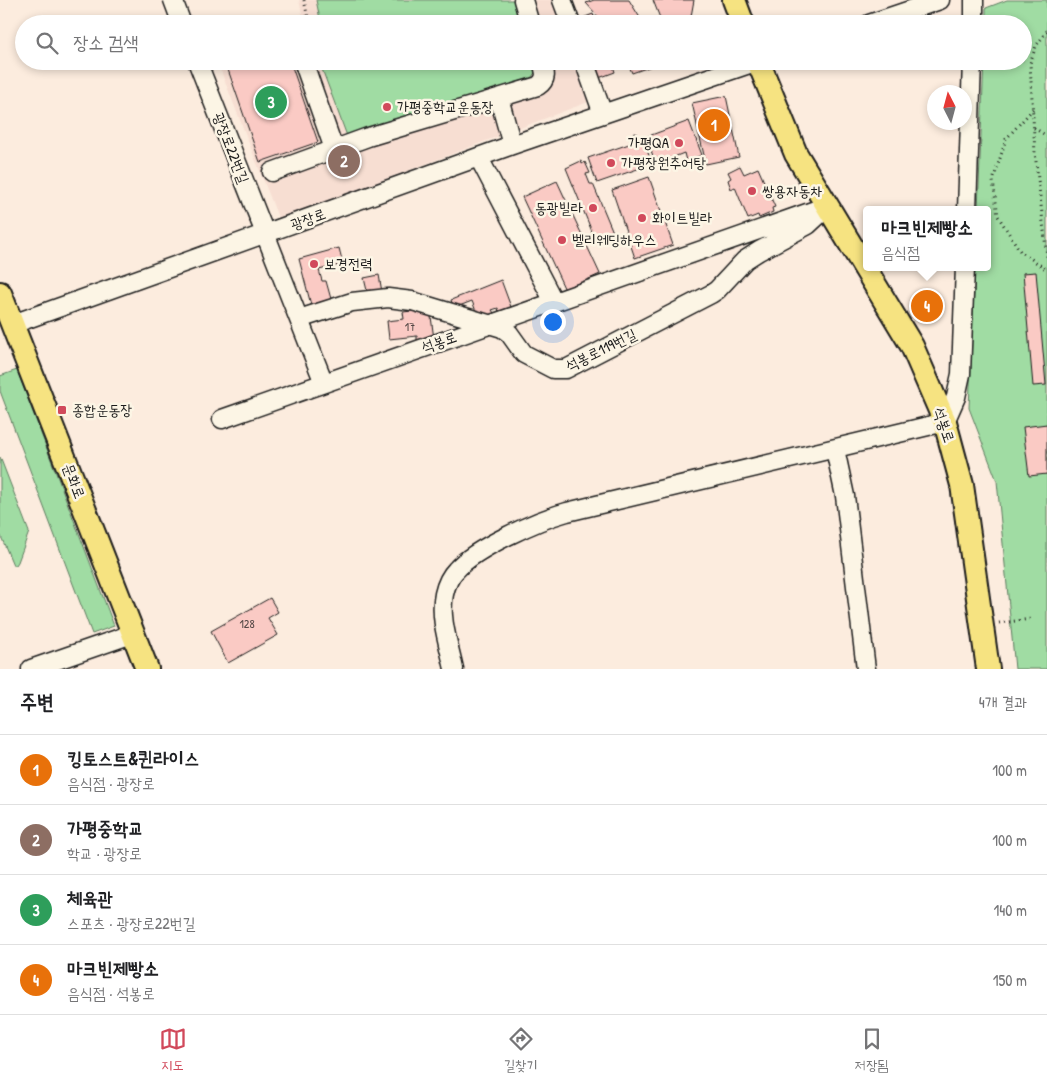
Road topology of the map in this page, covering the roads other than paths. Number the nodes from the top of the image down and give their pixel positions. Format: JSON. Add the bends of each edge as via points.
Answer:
{"nodes":[{"id":1,"x":173,"y":0,"type":"edge"},
{"id":2,"x":523,"y":0,"type":"edge"},
{"id":3,"x":562,"y":0,"type":"edge"},
{"id":4,"x":734,"y":0,"type":"edge"},
{"id":5,"x":940,"y":0,"type":"edge"},
{"id":6,"x":974,"y":0,"type":"edge"},
{"id":7,"x":179,"y":15,"type":"edge"},
{"id":8,"x":527,"y":15,"type":"edge"},
{"id":9,"x":568,"y":15,"type":"edge"},
{"id":10,"x":740,"y":15,"type":"edge"},
{"id":11,"x":896,"y":15,"type":"edge"},
{"id":12,"x":974,"y":15,"type":"edge"},
{"id":13,"x":201,"y":70,"type":"edge"},
{"id":14,"x":306,"y":70,"type":"edge"},
{"id":15,"x":545,"y":70,"type":"edge"},
{"id":16,"x":587,"y":70,"type":"edge"},
{"id":17,"x":732,"y":70,"type":"edge"},
{"id":18,"x":762,"y":70,"type":"edge"},
{"id":19,"x":972,"y":70,"type":"edge"},
{"id":20,"x":499,"y":98,"type":"junction"},
{"id":21,"x":603,"y":114,"type":"junction"},
{"id":22,"x":512,"y":145,"type":"junction"},
{"id":23,"x":334,"y":149,"type":"junction"},
{"id":24,"x":479,"y":158,"type":"junction"},
{"id":25,"x":272,"y":172,"type":"dead end"},
{"id":26,"x":828,"y":206,"type":"junction"},
{"id":27,"x":967,"y":206,"type":"edge"},
{"id":28,"x":265,"y":235,"type":"junction"},
{"id":29,"x":863,"y":264,"type":"edge"},
{"id":30,"x":867,"y":271,"type":"edge"},
{"id":31,"x":965,"y":271,"type":"edge"},
{"id":32,"x":0,"y":293,"type":"edge"},
{"id":33,"x":554,"y":302,"type":"junction"},
{"id":34,"x":299,"y":319,"type":"junction"},
{"id":35,"x":13,"y":324,"type":"junction"},
{"id":36,"x":492,"y":324,"type":"junction"},
{"id":37,"x":324,"y":383,"type":"junction"},
{"id":38,"x":222,"y":418,"type":"dead end"},
{"id":39,"x":945,"y":422,"type":"junction"},
{"id":40,"x":834,"y":449,"type":"junction"},
{"id":41,"x":132,"y":634,"type":"junction"},
{"id":42,"x":31,"y":669,"type":"edge"},
{"id":43,"x":147,"y":669,"type":"edge"},
{"id":44,"x":454,"y":669,"type":"edge"},
{"id":45,"x":866,"y":669,"type":"edge"},
{"id":46,"x":988,"y":669,"type":"edge"}],
"edges":[{"from":1,"to":7,"type":"street"},
{"from":2,"to":8,"type":"street"},
{"from":3,"to":9,"type":"street"},
{"from":4,"to":10,"type":"main road"},
{"from":5,"to":11,"type":"street"},
{"from":6,"to":12,"type":"street"},
{"from":13,"to":28,"type":"street","name":"광장로22번길"},
{"from":14,"to":23,"type":"street"},
{"from":15,"to":20,"type":"street","via":[[543,82],[538,86]]},
{"from":16,"to":21,"type":"street"},
{"from":17,"to":21,"type":"street","name":"광장로"},
{"from":18,"to":26,"type":"main road","name":"석봉로","via":[[796,154]]},
{"from":19,"to":27,"type":"street"},
{"from":20,"to":22,"type":"street"},
{"from":20,"to":23,"type":"street"},
{"from":21,"to":22,"type":"street","name":"광장로"},
{"from":22,"to":24,"type":"street","name":"광장로"},
{"from":23,"to":25,"type":"street"},
{"from":24,"to":28,"type":"street","name":"광장로"},
{"from":24,"to":33,"type":"street"},
{"from":26,"to":29,"type":"main road","name":"석봉로"},
{"from":26,"to":33,"type":"street","name":"석봉로"},
{"from":26,"to":36,"type":"street","name":"석봉로119번길","via":[[808,225],[745,260],[718,290],[566,369],[553,369],[524,354],[509,333]]},
{"from":28,"to":34,"type":"street"},
{"from":28,"to":35,"type":"street","name":"광장로"},
{"from":30,"to":39,"type":"main road","name":"석봉로","via":[[912,346]]},
{"from":31,"to":39,"type":"street","via":[[961,374],[956,397]]},
{"from":32,"to":35,"type":"main road","name":"문화로"},
{"from":33,"to":36,"type":"street","name":"석봉로"},
{"from":34,"to":36,"type":"street","name":"석봉로119번길","via":[[352,302],[388,298],[412,301]]},
{"from":34,"to":37,"type":"street"},
{"from":35,"to":41,"type":"main road","name":"문화로"},
{"from":36,"to":37,"type":"street","name":"석봉로"},
{"from":37,"to":38,"type":"street","name":"석봉로"},
{"from":39,"to":40,"type":"street"},
{"from":39,"to":46,"type":"main road","name":"석봉로","via":[[962,485]]},
{"from":40,"to":44,"type":"street","via":[[552,516],[481,550],[455,570],[444,595],[444,622]]},
{"from":40,"to":45,"type":"street","via":[[845,496]]},
{"from":41,"to":42,"type":"street"},
{"from":41,"to":43,"type":"main road","name":"문화로"}]}
